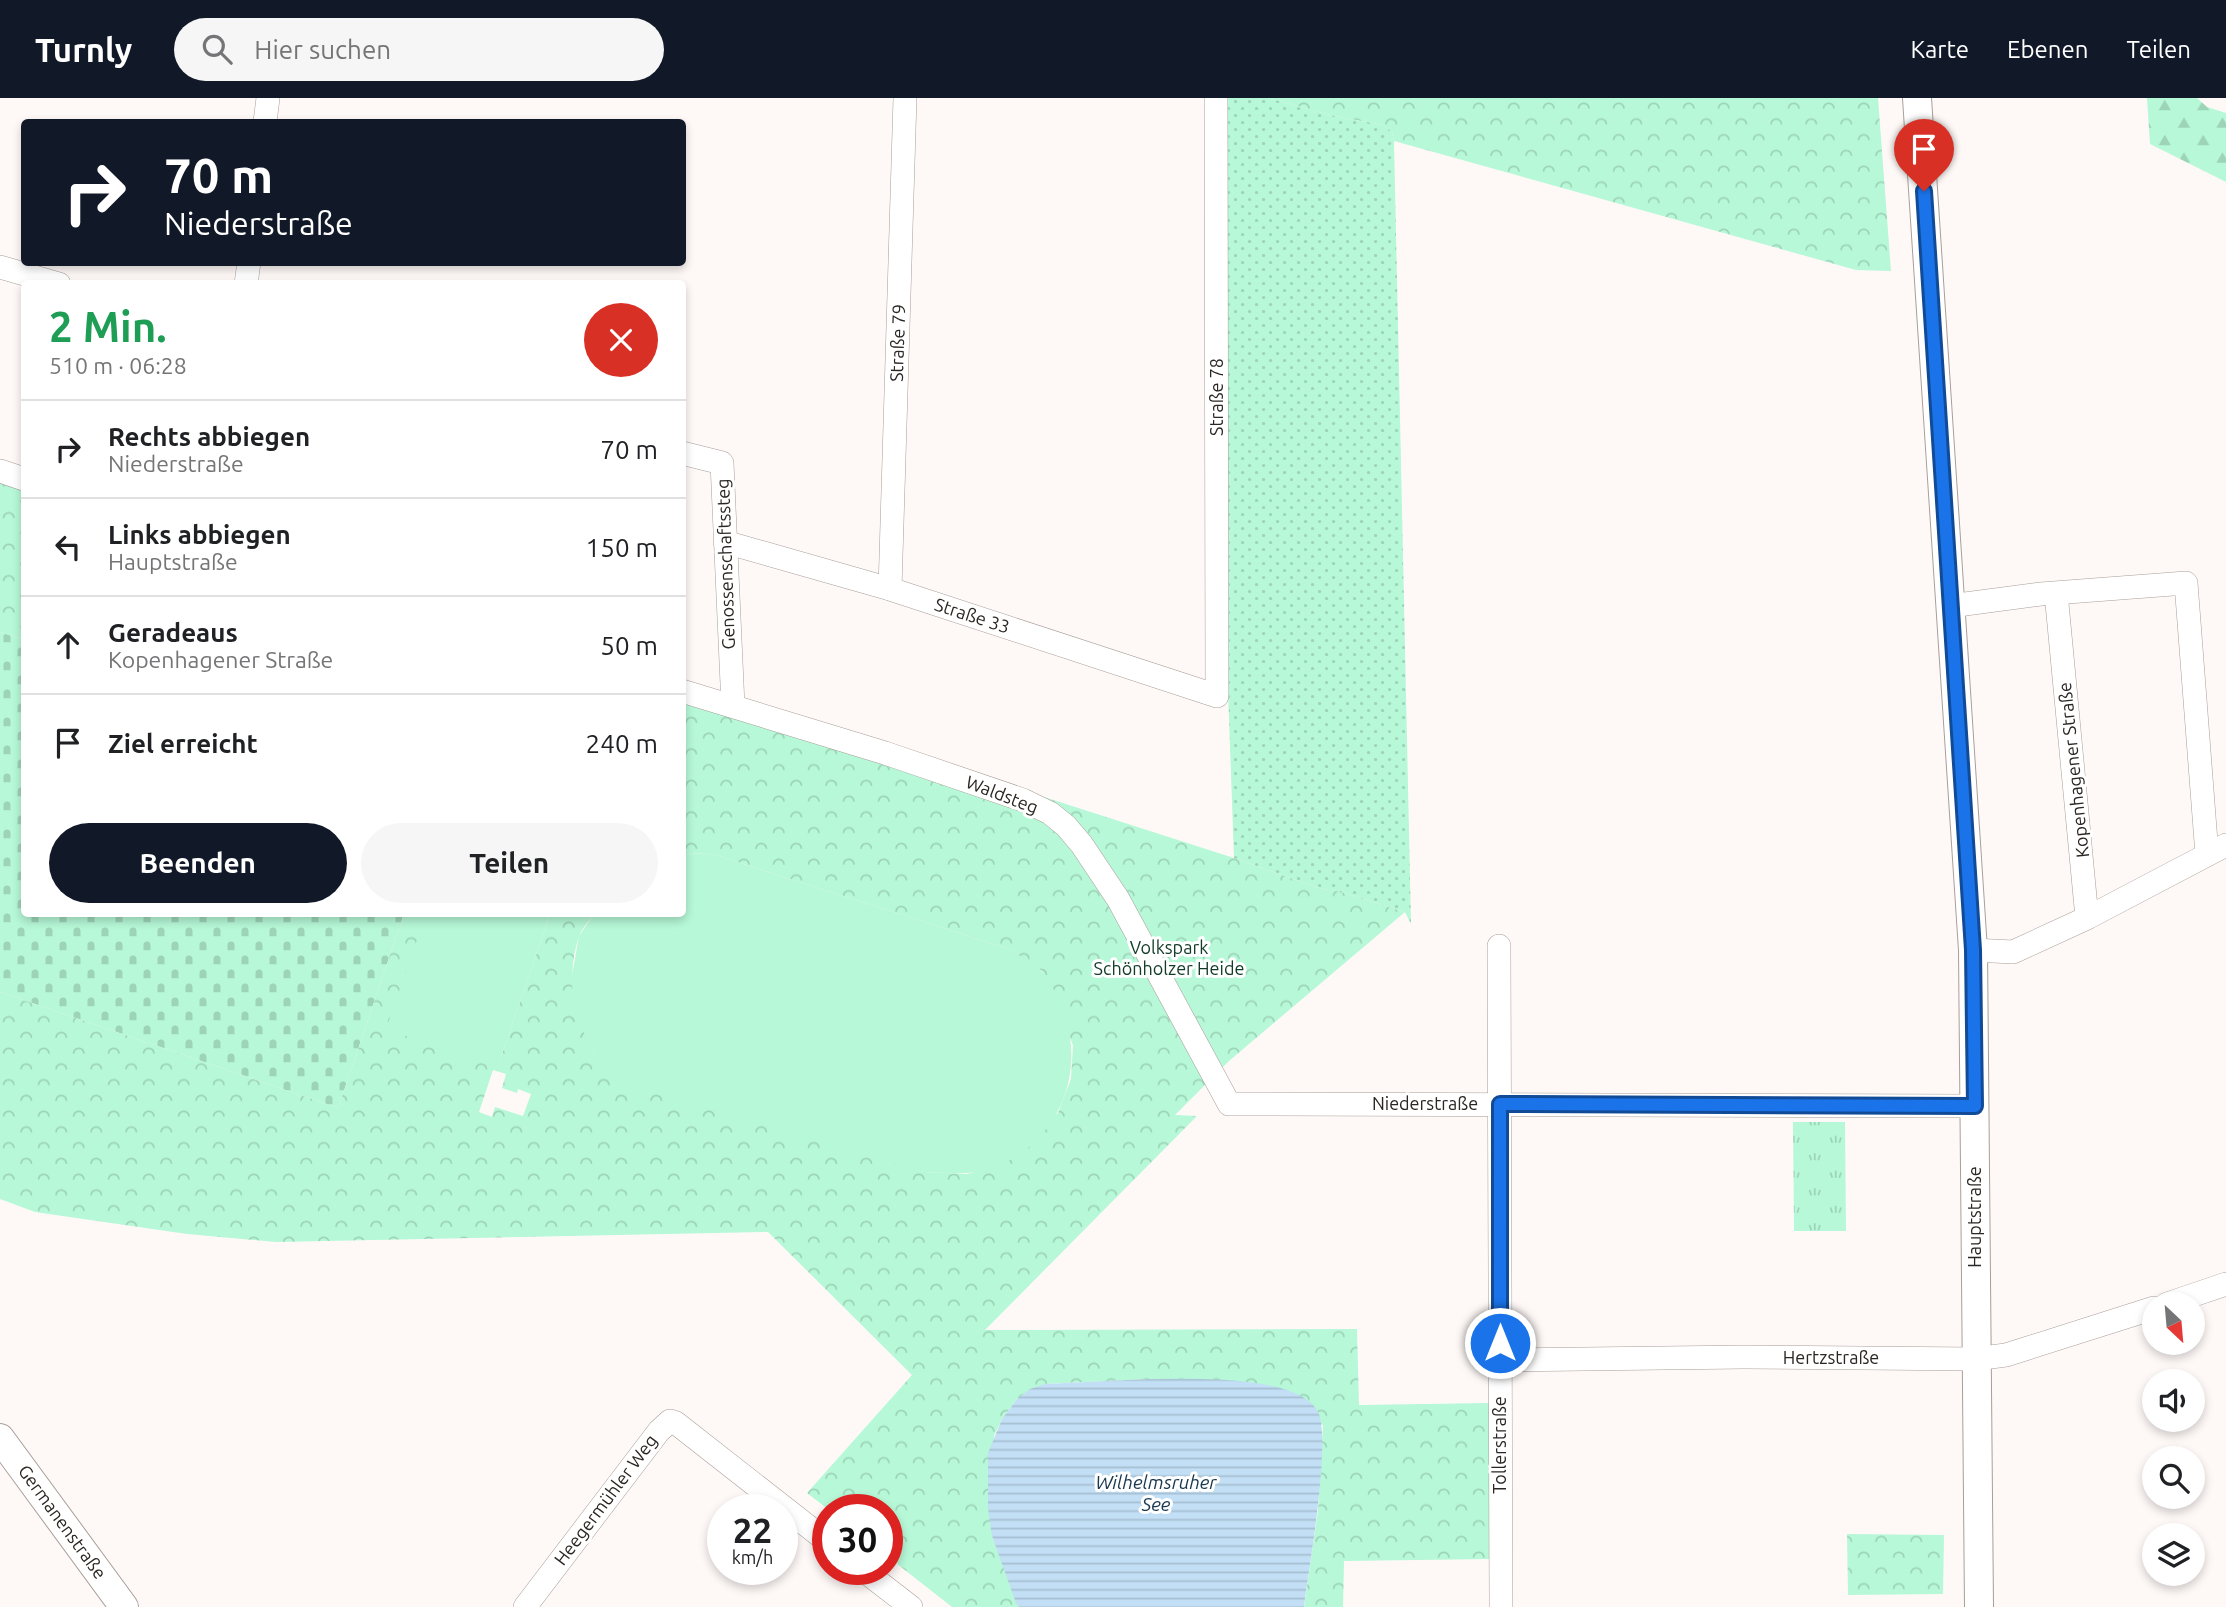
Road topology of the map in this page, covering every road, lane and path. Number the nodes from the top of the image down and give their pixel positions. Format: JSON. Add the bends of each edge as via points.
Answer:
{"nodes":[{"id":1,"x":268,"y":98,"type":"edge"},
{"id":2,"x":905,"y":98,"type":"edge"},
{"id":3,"x":1216,"y":98,"type":"edge"},
{"id":4,"x":1917,"y":98,"type":"edge"},
{"id":5,"x":265,"y":119,"type":"edge"},
{"id":6,"x":0,"y":267,"type":"edge"},
{"id":7,"x":45,"y":280,"type":"edge"},
{"id":8,"x":686,"y":454,"type":"edge"},
{"id":9,"x":0,"y":471,"type":"edge"},
{"id":10,"x":21,"y":478,"type":"edge"},
{"id":11,"x":725,"y":542,"type":"junction"},
{"id":12,"x":890,"y":589,"type":"junction"},
{"id":13,"x":2056,"y":593,"type":"junction"},
{"id":14,"x":1950,"y":606,"type":"junction"},
{"id":15,"x":686,"y":692,"type":"edge"},
{"id":16,"x":1217,"y":696,"type":"joint"},
{"id":17,"x":733,"y":706,"type":"junction"},
{"id":18,"x":2217,"y":850,"type":"edge"},
{"id":19,"x":2087,"y":918,"type":"junction"},
{"id":20,"x":1499,"y":946,"type":"dead end"},
{"id":21,"x":1973,"y":950,"type":"junction"},
{"id":22,"x":1220,"y":1089,"type":"joint"},
{"id":23,"x":1500,"y":1104,"type":"junction"},
{"id":24,"x":1975,"y":1106,"type":"junction"},
{"id":25,"x":2226,"y":1284,"type":"edge"},
{"id":26,"x":2202,"y":1292,"type":"edge"},
{"id":27,"x":2142,"y":1312,"type":"edge"},
{"id":28,"x":1975,"y":1359,"type":"junction"},
{"id":29,"x":1500,"y":1360,"type":"junction"},
{"id":30,"x":0,"y":1437,"type":"edge"},
{"id":31,"x":812,"y":1529,"type":"edge"},
{"id":32,"x":882,"y":1585,"type":"edge"},
{"id":33,"x":117,"y":1604,"type":"edge"},
{"id":34,"x":525,"y":1607,"type":"edge"},
{"id":35,"x":911,"y":1607,"type":"edge"},
{"id":36,"x":1501,"y":1607,"type":"edge"},
{"id":37,"x":1979,"y":1607,"type":"edge"}],
"edges":[{"from":1,"to":5,"type":"street"},
{"from":2,"to":12,"type":"street","name":"Straße 79"},
{"from":3,"to":16,"type":"street","name":"Straße 78"},
{"from":4,"to":14,"type":"main road"},
{"from":6,"to":7,"type":"street"},
{"from":8,"to":11,"type":"street","name":"Genossenschaftssteg","via":[[722,463]]},
{"from":9,"to":10,"type":"street"},
{"from":11,"to":12,"type":"street","name":"Straße 33"},
{"from":11,"to":17,"type":"street","name":"Genossenschaftssteg"},
{"from":12,"to":16,"type":"street","name":"Straße 33"},
{"from":13,"to":14,"type":"street"},
{"from":13,"to":18,"type":"street","via":[[2186,583]]},
{"from":13,"to":19,"type":"street","name":"Kopenhagener Straße"},
{"from":14,"to":21,"type":"main road"},
{"from":15,"to":17,"type":"street","name":"Waldsteg"},
{"from":17,"to":22,"type":"street","name":"Waldsteg","via":[[885,753],[1050,813],[1082,845],[1118,899]]},
{"from":18,"to":19,"type":"street"},
{"from":19,"to":21,"type":"street","via":[[2013,952]]},
{"from":20,"to":23,"type":"street","name":"Tollerstraße"},
{"from":21,"to":24,"type":"main road","name":"Hauptstraße"},
{"from":22,"to":23,"type":"street","name":"Niederstraße","via":[[1229,1104]]},
{"from":23,"to":24,"type":"street","name":"Niederstraße"},
{"from":23,"to":29,"type":"street","name":"Tollerstraße"},
{"from":24,"to":28,"type":"main road","name":"Hauptstraße"},
{"from":25,"to":26,"type":"street"},
{"from":27,"to":28,"type":"street","name":"Hertzstraße","via":[[2006,1355]]},
{"from":28,"to":29,"type":"street","name":"Hertzstraße"},
{"from":28,"to":37,"type":"main road","name":"Hauptstraße"},
{"from":29,"to":36,"type":"street","name":"Tollerstraße"},
{"from":30,"to":33,"type":"main road","name":"Germanenstraße"},
{"from":31,"to":34,"type":"street","name":"Heegermühler Weg","via":[[670,1421]]},
{"from":32,"to":35,"type":"street"}]}
